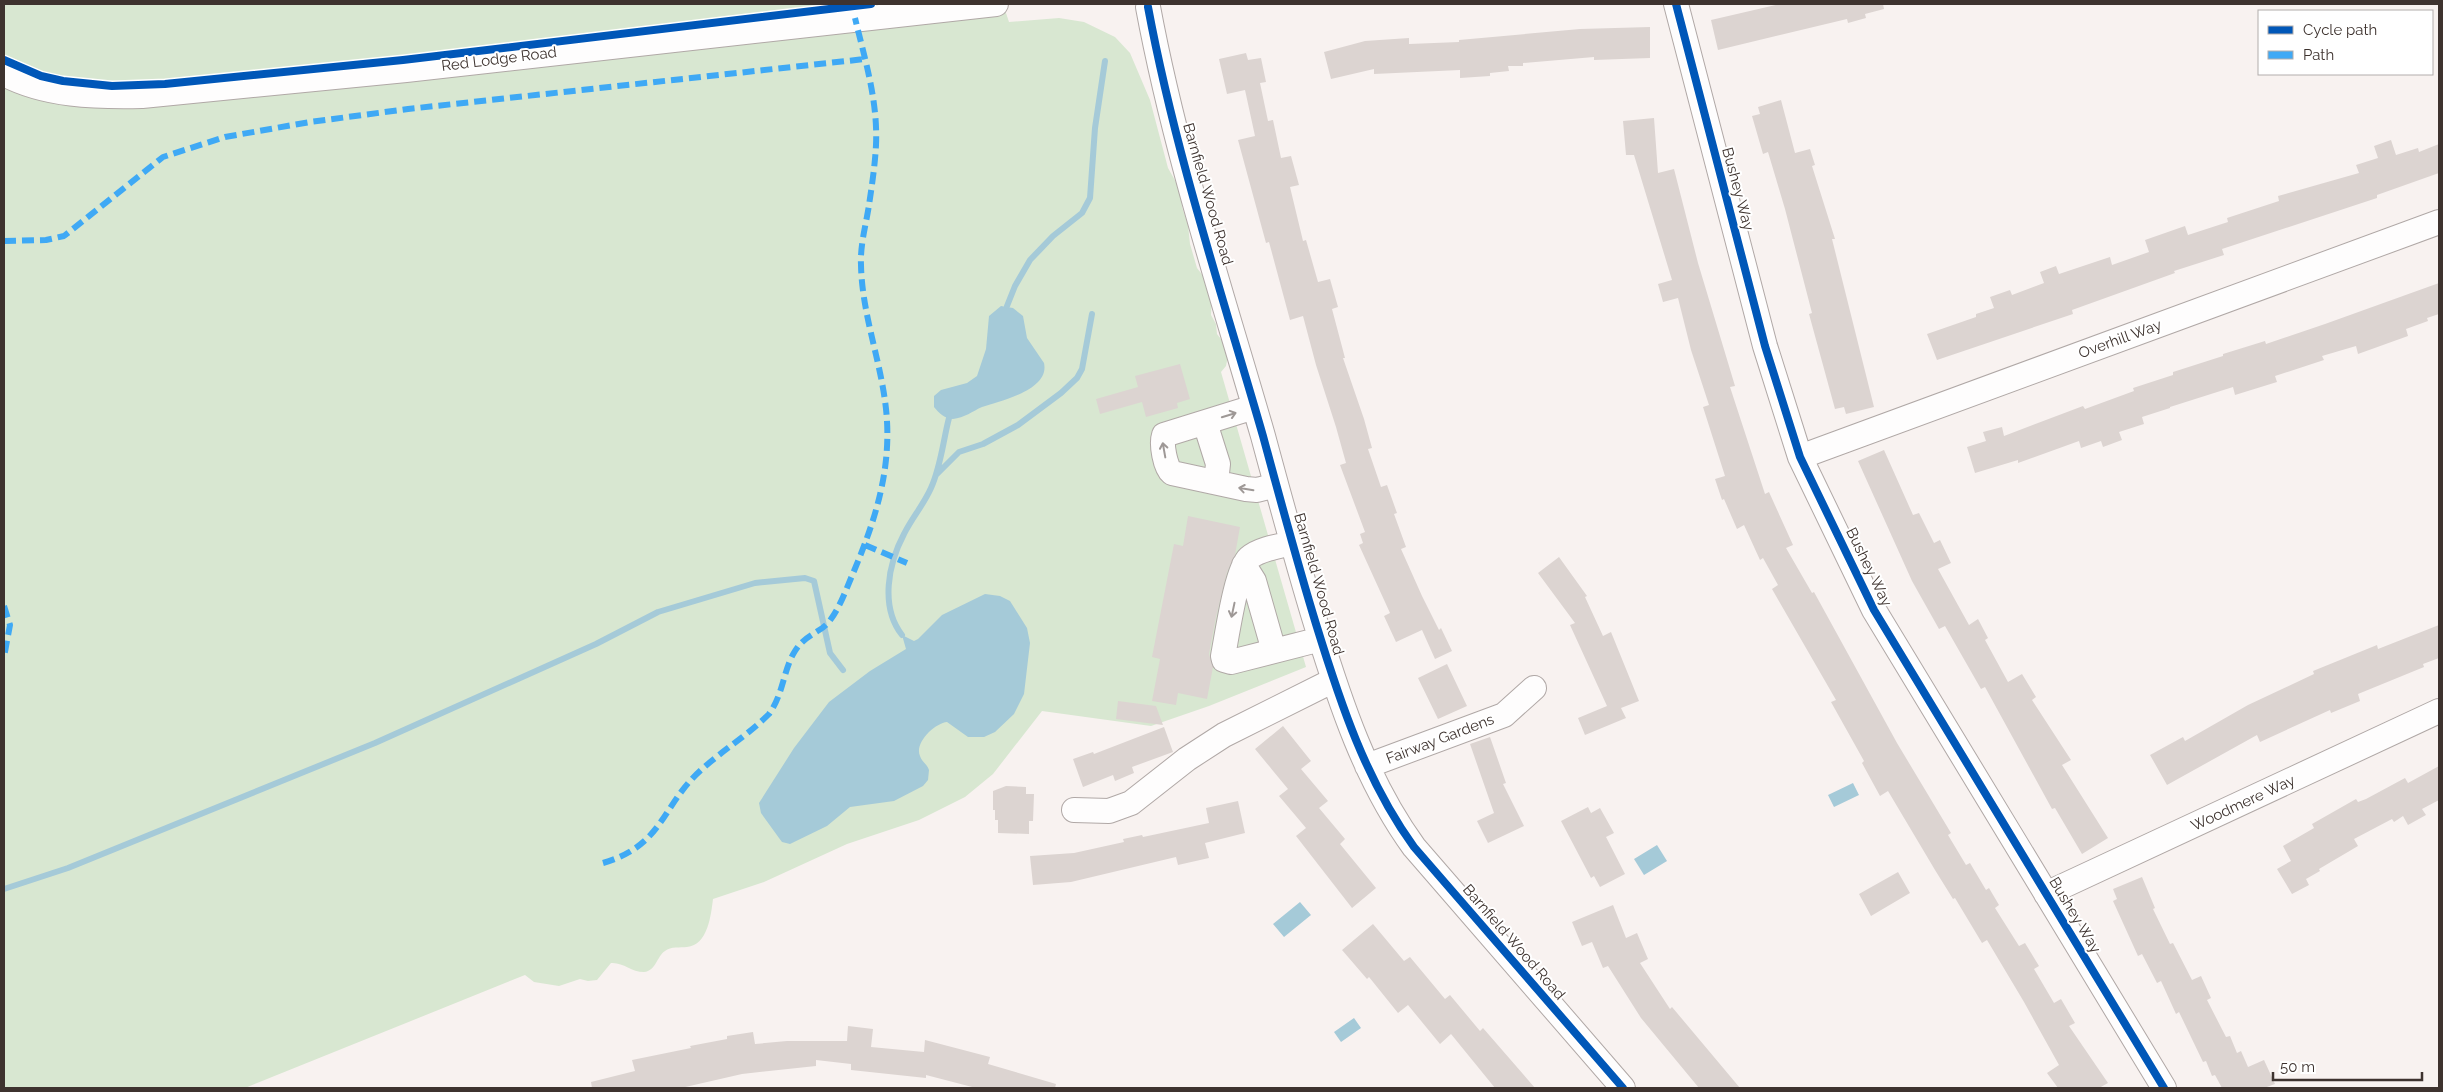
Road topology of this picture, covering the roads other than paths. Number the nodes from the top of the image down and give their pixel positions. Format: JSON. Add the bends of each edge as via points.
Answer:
{"nodes":[{"id":1,"x":996,"y":4,"type":"edge"},
{"id":2,"x":1676,"y":4,"type":"edge"},
{"id":3,"x":1147,"y":5,"type":"edge"},
{"id":4,"x":854,"y":11,"type":"edge"},
{"id":5,"x":4,"y":74,"type":"edge"},
{"id":6,"x":2439,"y":222,"type":"edge"},
{"id":7,"x":1254,"y":407,"type":"junction"},
{"id":8,"x":1203,"y":423,"type":"junction"},
{"id":9,"x":1800,"y":457,"type":"junction"},
{"id":10,"x":1216,"y":482,"type":"junction"},
{"id":11,"x":1276,"y":485,"type":"junction"},
{"id":12,"x":1292,"y":543,"type":"junction"},
{"id":13,"x":1244,"y":564,"type":"junction"},
{"id":14,"x":1321,"y":639,"type":"junction"},
{"id":15,"x":1274,"y":651,"type":"junction"},
{"id":16,"x":1334,"y":680,"type":"junction"},
{"id":17,"x":1534,"y":688,"type":"dead end"},
{"id":18,"x":2439,"y":711,"type":"edge"},
{"id":19,"x":1367,"y":766,"type":"junction"},
{"id":20,"x":1074,"y":810,"type":"dead end"},
{"id":21,"x":2046,"y":894,"type":"junction"},
{"id":22,"x":1623,"y":1088,"type":"edge"},
{"id":23,"x":2164,"y":1088,"type":"edge"}],
"edges":[{"from":1,"to":4,"type":"street","name":"Red Lodge Road"},
{"from":2,"to":9,"type":"street","name":"Bushey Way","via":[[1765,346]]},
{"from":3,"to":7,"type":"street","name":"Barnfield Wood Road","via":[[1174,126]]},
{"from":4,"to":5,"type":"street","name":"Red Lodge Road","via":[[406,70],[142,96],[99,96],[57,91]]},
{"from":6,"to":9,"type":"street","name":"Overhill Way"},
{"from":8,"to":7,"type":"street","one_way":true},
{"from":7,"to":11,"type":"street","name":"Barnfield Wood Road"},
{"from":8,"to":10,"type":"street","via":[[1218,464]]},
{"from":10,"to":8,"type":"street","one_way":true,"via":[[1172,473],[1167,465],[1164,435]]},
{"from":9,"to":21,"type":"street","name":"Bushey Way","via":[[1874,610]]},
{"from":11,"to":10,"type":"street","one_way":true,"via":[[1252,490]]},
{"from":11,"to":12,"type":"street","name":"Barnfield Wood Road"},
{"from":12,"to":13,"type":"street","via":[[1251,556]]},
{"from":12,"to":14,"type":"street","name":"Barnfield Wood Road"},
{"from":13,"to":15,"type":"street","via":[[1254,581]]},
{"from":13,"to":15,"type":"street","one_way":true,"via":[[1224,660],[1232,662]]},
{"from":14,"to":15,"type":"street"},
{"from":14,"to":16,"type":"street","name":"Barnfield Wood Road"},
{"from":16,"to":19,"type":"street","name":"Barnfield Wood Road"},
{"from":16,"to":20,"type":"street","via":[[1218,739],[1131,803],[1109,810]]},
{"from":17,"to":19,"type":"street","name":"Fairway Gardens","via":[[1504,715]]},
{"from":18,"to":21,"type":"street","name":"Woodmere Way"},
{"from":19,"to":22,"type":"street","name":"Barnfield Wood Road","via":[[1396,822],[1414,847]]},
{"from":21,"to":23,"type":"street","name":"Bushey Way"}]}
